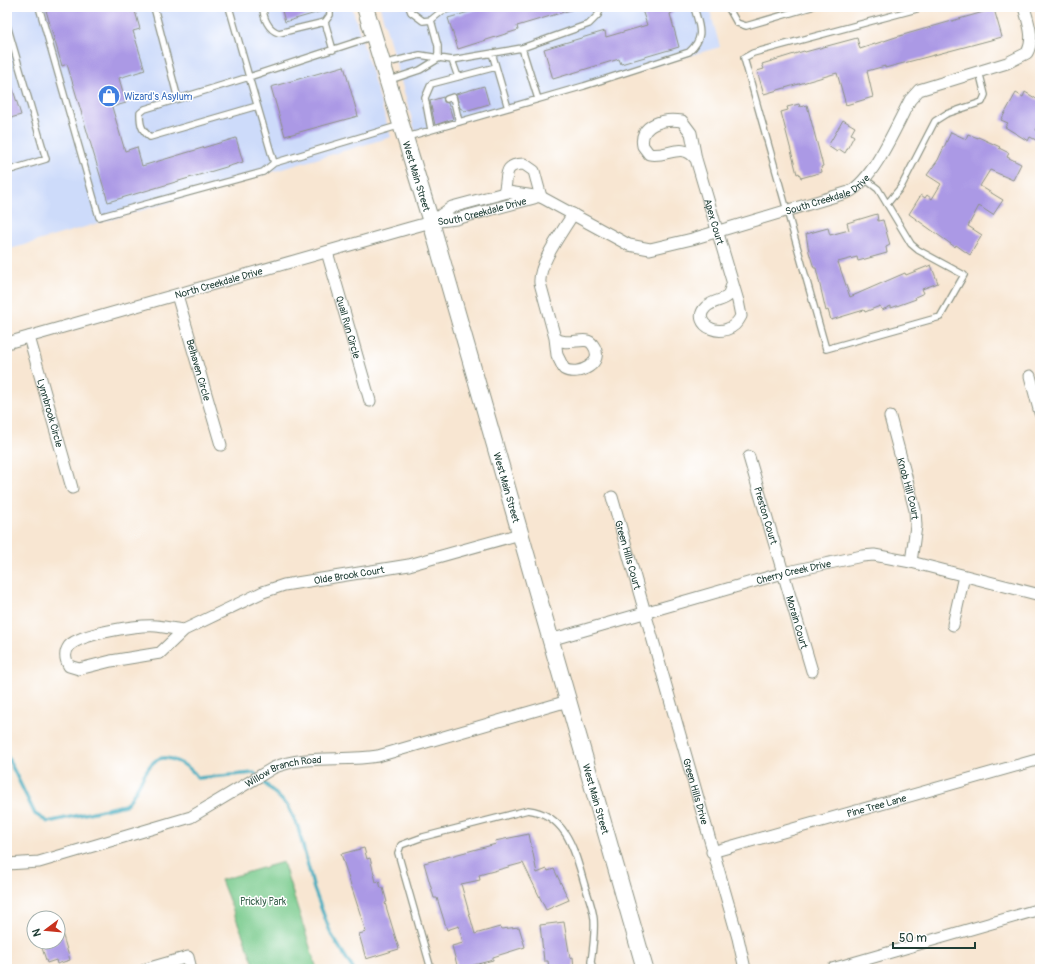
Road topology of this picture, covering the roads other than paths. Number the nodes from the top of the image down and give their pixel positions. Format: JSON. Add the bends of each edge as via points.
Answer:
{"nodes":[{"id":1,"x":39,"y":7,"type":"edge"},
{"id":2,"x":154,"y":7,"type":"edge"},
{"id":3,"x":229,"y":7,"type":"edge"},
{"id":4,"x":263,"y":7,"type":"edge"},
{"id":5,"x":330,"y":7,"type":"edge"},
{"id":6,"x":365,"y":7,"type":"edge"},
{"id":7,"x":409,"y":7,"type":"edge"},
{"id":8,"x":455,"y":7,"type":"edge"},
{"id":9,"x":600,"y":7,"type":"edge"},
{"id":10,"x":694,"y":7,"type":"edge"},
{"id":11,"x":728,"y":7,"type":"edge"},
{"id":12,"x":811,"y":7,"type":"edge"},
{"id":13,"x":924,"y":7,"type":"edge"},
{"id":14,"x":1024,"y":7,"type":"edge"},
{"id":15,"x":431,"y":20,"type":"junction"},
{"id":16,"x":325,"y":22,"type":"junction"},
{"id":17,"x":7,"y":24,"type":"edge"},
{"id":18,"x":374,"y":36,"type":"junction"},
{"id":19,"x":522,"y":48,"type":"junction"},
{"id":20,"x":333,"y":50,"type":"junction"},
{"id":21,"x":492,"y":53,"type":"junction"},
{"id":22,"x":438,"y":59,"type":"junction"},
{"id":23,"x":452,"y":60,"type":"junction"},
{"id":24,"x":383,"y":64,"type":"junction"},
{"id":25,"x":496,"y":67,"type":"junction"},
{"id":26,"x":979,"y":71,"type":"junction"},
{"id":27,"x":249,"y":77,"type":"junction"},
{"id":28,"x":458,"y":77,"type":"junction"},
{"id":29,"x":388,"y":80,"type":"junction"},
{"id":30,"x":447,"y":99,"type":"dead end"},
{"id":31,"x":538,"y":99,"type":"junction"},
{"id":32,"x":178,"y":100,"type":"junction"},
{"id":33,"x":257,"y":106,"type":"junction"},
{"id":34,"x":508,"y":108,"type":"junction"},
{"id":35,"x":459,"y":122,"type":"junction"},
{"id":36,"x":431,"y":130,"type":"junction"},
{"id":37,"x":403,"y":131,"type":"junction"},
{"id":38,"x":696,"y":159,"type":"junction"},
{"id":39,"x":274,"y":163,"type":"junction"},
{"id":40,"x":7,"y":171,"type":"edge"},
{"id":41,"x":865,"y":179,"type":"junction"},
{"id":42,"x":504,"y":192,"type":"junction"},
{"id":43,"x":540,"y":197,"type":"junction"},
{"id":44,"x":887,"y":204,"type":"junction"},
{"id":45,"x":787,"y":211,"type":"junction"},
{"id":46,"x":573,"y":214,"type":"junction"},
{"id":47,"x":431,"y":222,"type":"junction"},
{"id":48,"x":716,"y":232,"type":"junction"},
{"id":49,"x":327,"y":252,"type":"junction"},
{"id":50,"x":732,"y":285,"type":"dead end"},
{"id":51,"x":177,"y":295,"type":"junction"},
{"id":52,"x":30,"y":337,"type":"junction"},
{"id":53,"x":555,"y":338,"type":"dead end"},
{"id":54,"x":7,"y":343,"type":"edge"},
{"id":55,"x":1030,"y":376,"type":"dead end"},
{"id":56,"x":370,"y":401,"type":"dead end"},
{"id":57,"x":1040,"y":413,"type":"edge"},
{"id":58,"x":890,"y":417,"type":"dead end"},
{"id":59,"x":221,"y":445,"type":"dead end"},
{"id":60,"x":749,"y":457,"type":"dead end"},
{"id":61,"x":72,"y":488,"type":"dead end"},
{"id":62,"x":612,"y":497,"type":"dead end"},
{"id":63,"x":520,"y":534,"type":"junction"},
{"id":64,"x":911,"y":562,"type":"junction"},
{"id":65,"x":783,"y":573,"type":"junction"},
{"id":66,"x":964,"y":576,"type":"junction"},
{"id":67,"x":1040,"y":595,"type":"edge"},
{"id":68,"x":645,"y":613,"type":"junction"},
{"id":69,"x":952,"y":625,"type":"dead end"},
{"id":70,"x":184,"y":630,"type":"junction"},
{"id":71,"x":550,"y":640,"type":"junction"},
{"id":72,"x":812,"y":671,"type":"dead end"},
{"id":73,"x":568,"y":701,"type":"junction"},
{"id":74,"x":1040,"y":759,"type":"edge"},
{"id":75,"x":712,"y":852,"type":"junction"},
{"id":76,"x":7,"y":864,"type":"edge"},
{"id":77,"x":1040,"y":909,"type":"edge"},
{"id":78,"x":146,"y":969,"type":"edge"},
{"id":79,"x":192,"y":969,"type":"edge"},
{"id":80,"x":431,"y":969,"type":"edge"},
{"id":81,"x":593,"y":969,"type":"edge"},
{"id":82,"x":645,"y":969,"type":"edge"},
{"id":83,"x":745,"y":969,"type":"edge"},
{"id":84,"x":832,"y":969,"type":"edge"}],
"edges":[{"from":1,"to":39,"type":"lane","via":[[99,217],[263,172]]},
{"from":2,"to":32,"type":"lane"},
{"from":3,"to":27,"type":"lane"},
{"from":4,"to":16,"type":"lane","via":[[265,19],[276,32]]},
{"from":5,"to":16,"type":"lane","via":[[330,15]]},
{"from":6,"to":18,"type":"main road","name":"West Main Street"},
{"from":7,"to":15,"type":"lane","via":[[411,12],[423,21]]},
{"from":8,"to":15,"type":"lane","via":[[442,11]]},
{"from":9,"to":19,"type":"lane","via":[[598,15],[589,24]]},
{"from":10,"to":31,"type":"lane","via":[[701,33],[699,41],[690,52]]},
{"from":11,"to":12,"type":"lane","via":[[737,23],[746,26]]},
{"from":13,"to":45,"type":"lane","via":[[744,58]]},
{"from":14,"to":26,"type":"street","name":"South Creekdale Drive","via":[[1031,38],[1027,53],[1017,60]]},
{"from":15,"to":22,"type":"lane","via":[[438,46]]},
{"from":16,"to":20,"type":"lane"},
{"from":17,"to":40,"type":"lane","via":[[46,159]]},
{"from":18,"to":20,"type":"lane"},
{"from":18,"to":24,"type":"main road","name":"West Main Street"},
{"from":19,"to":21,"type":"lane"},
{"from":19,"to":31,"type":"lane"},
{"from":20,"to":27,"type":"lane"},
{"from":21,"to":23,"type":"lane"},
{"from":21,"to":25,"type":"lane"},
{"from":22,"to":23,"type":"lane"},
{"from":22,"to":24,"type":"lane","via":[[420,55]]},
{"from":22,"to":29,"type":"lane","via":[[420,70]]},
{"from":23,"to":28,"type":"lane"},
{"from":24,"to":29,"type":"main road","name":"West Main Street"},
{"from":25,"to":28,"type":"lane"},
{"from":25,"to":34,"type":"lane"},
{"from":26,"to":41,"type":"street","name":"South Creekdale Drive","via":[[919,90],[910,100]]},
{"from":26,"to":44,"type":"lane","via":[[985,95],[982,102],[946,114],[936,121],[901,187]]},
{"from":27,"to":32,"type":"lane"},
{"from":27,"to":33,"type":"lane"},
{"from":28,"to":36,"type":"lane","via":[[431,84],[425,98]]},
{"from":29,"to":37,"type":"main road","name":"West Main Street"},
{"from":30,"to":35,"type":"lane","via":[[453,98],[453,110]]},
{"from":31,"to":34,"type":"lane"},
{"from":32,"to":33,"type":"lane","via":[[145,109],[140,113],[143,132],[150,137]]},
{"from":33,"to":39,"type":"lane"},
{"from":34,"to":35,"type":"lane"},
{"from":35,"to":36,"type":"lane"},
{"from":36,"to":37,"type":"lane"},
{"from":37,"to":39,"type":"lane"},
{"from":37,"to":47,"type":"main road","name":"West Main Street"},
{"from":38,"to":38,"type":"street","name":"Apex Court","via":[[691,132],[682,121],[655,124],[646,128],[643,133],[643,146],[649,154],[660,155],[684,150]]},
{"from":38,"to":48,"type":"street","name":"Apex Court"},
{"from":41,"to":44,"type":"lane","via":[[878,189]]},
{"from":41,"to":45,"type":"street","name":"South Creekdale Drive","via":[[849,192]]},
{"from":42,"to":43,"type":"street","name":"South Creekdale Drive"},
{"from":42,"to":43,"type":"street","name":"South Creekdale Drive","via":[[509,168],[524,164],[534,171]]},
{"from":42,"to":47,"type":"street","name":"South Creekdale Drive","via":[[452,207]]},
{"from":43,"to":46,"type":"street","name":"South Creekdale Drive"},
{"from":43,"to":47,"type":"street","name":"South Creekdale Drive","via":[[456,220]]},
{"from":44,"to":45,"type":"lane","via":[[918,250],[964,275],[940,316],[826,349]]},
{"from":45,"to":48,"type":"street","name":"South Creekdale Drive"},
{"from":46,"to":48,"type":"street","name":"South Creekdale Drive","via":[[629,245],[643,248],[664,246]]},
{"from":46,"to":53,"type":"street","via":[[539,277]]},
{"from":47,"to":49,"type":"street","name":"North Creekdale Drive"},
{"from":47,"to":63,"type":"main road","name":"West Main Street"},
{"from":48,"to":50,"type":"street","name":"Apex Court"},
{"from":49,"to":51,"type":"street","name":"North Creekdale Drive"},
{"from":49,"to":56,"type":"street","name":"Quail Run Circle"},
{"from":51,"to":52,"type":"street","name":"North Creekdale Drive"},
{"from":51,"to":59,"type":"street","name":"Belhaven Circle"},
{"from":52,"to":54,"type":"street","name":"North Creekdale Drive"},
{"from":52,"to":61,"type":"street","name":"Lynnbrook Circle"},
{"from":55,"to":57,"type":"street"},
{"from":58,"to":64,"type":"street","name":"Knob Hill Court","via":[[915,510],[916,526]]},
{"from":60,"to":65,"type":"street","name":"Preston Court"},
{"from":62,"to":68,"type":"street","name":"Green Hills Court"},
{"from":63,"to":70,"type":"street","name":"Olde Brook Court","via":[[409,565],[284,585],[263,592]]},
{"from":63,"to":71,"type":"main road","name":"West Main Street"},
{"from":64,"to":65,"type":"street","name":"Cherry Creek Drive","via":[[874,555],[862,556]]},
{"from":64,"to":66,"type":"street","name":"Cherry Creek Drive"},
{"from":65,"to":68,"type":"street","name":"Cherry Creek Drive"},
{"from":65,"to":72,"type":"street","name":"Morain Court"},
{"from":66,"to":67,"type":"street","name":"Cherry Creek Drive"},
{"from":66,"to":69,"type":"street"},
{"from":68,"to":71,"type":"street","name":"Cherry Creek Drive"},
{"from":68,"to":75,"type":"street","name":"Green Hills Drive"},
{"from":70,"to":70,"type":"street","name":"Olde Brook Court","via":[[156,626],[106,632],[83,638],[70,645],[66,651],[66,661],[69,666],[79,669],[160,654]]},
{"from":71,"to":73,"type":"main road","name":"West Main Street"},
{"from":73,"to":76,"type":"street","name":"Willow Branch Road","via":[[378,756],[295,760],[273,768],[191,817],[39,862]]},
{"from":73,"to":82,"type":"main road","name":"West Main Street"},
{"from":74,"to":75,"type":"street","name":"Pine Tree Lane"},
{"from":75,"to":83,"type":"street","name":"Green Hills Drive"},
{"from":77,"to":84,"type":"street"},
{"from":78,"to":79,"type":"street","via":[[188,957]]},
{"from":80,"to":81,"type":"lane","via":[[398,853],[402,845],[423,836],[528,810],[541,811],[554,820],[565,833],[575,852],[594,918],[591,962]]}]}
